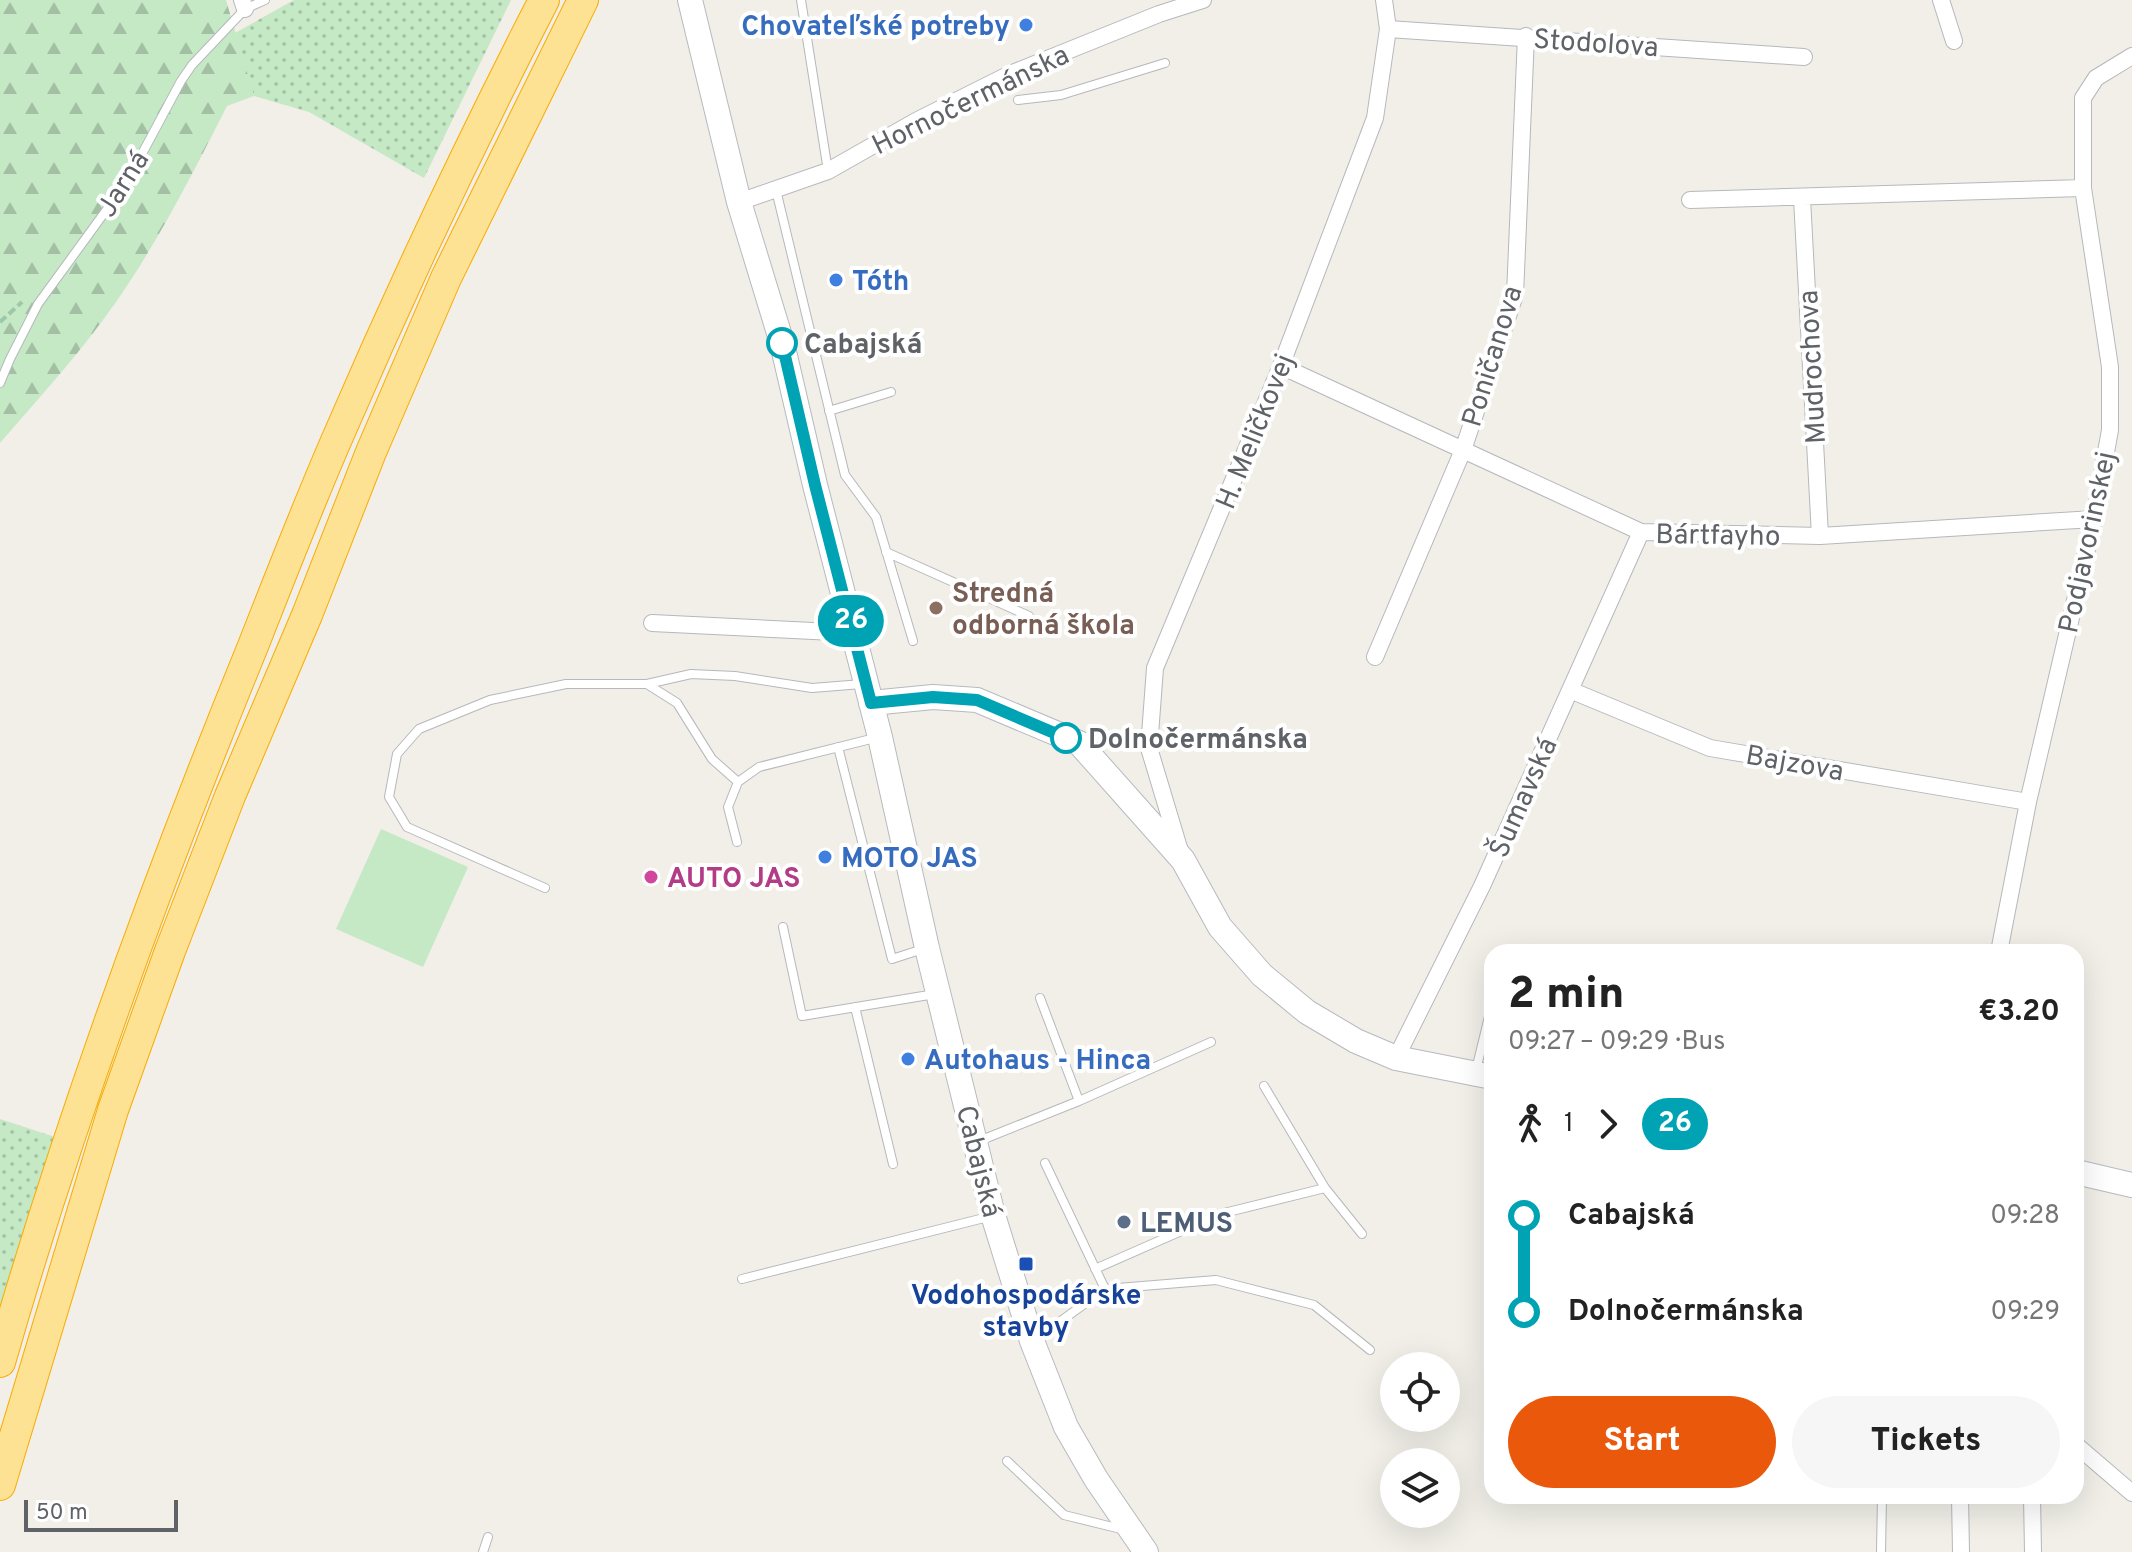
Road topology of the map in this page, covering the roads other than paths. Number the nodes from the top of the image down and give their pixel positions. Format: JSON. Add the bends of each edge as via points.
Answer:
{"nodes":[{"id":1,"x":265,"y":0,"type":"edge"},
{"id":2,"x":544,"y":0,"type":"edge"},
{"id":3,"x":583,"y":0,"type":"edge"},
{"id":4,"x":690,"y":0,"type":"edge"},
{"id":5,"x":801,"y":0,"type":"edge"},
{"id":6,"x":1203,"y":0,"type":"edge"},
{"id":7,"x":1384,"y":0,"type":"edge"},
{"id":8,"x":1941,"y":0,"type":"edge"},
{"id":9,"x":243,"y":5,"type":"edge"},
{"id":10,"x":1156,"y":7,"type":"edge"},
{"id":11,"x":1388,"y":29,"type":"junction"},
{"id":12,"x":1526,"y":36,"type":"junction"},
{"id":13,"x":1954,"y":41,"type":"dead end"},
{"id":14,"x":2132,"y":56,"type":"edge"},
{"id":15,"x":1804,"y":57,"type":"dead end"},
{"id":16,"x":1165,"y":63,"type":"dead end"},
{"id":17,"x":1018,"y":100,"type":"dead end"},
{"id":18,"x":828,"y":171,"type":"junction"},
{"id":19,"x":2083,"y":188,"type":"junction"},
{"id":20,"x":776,"y":190,"type":"junction"},
{"id":21,"x":1802,"y":198,"type":"junction"},
{"id":22,"x":1690,"y":200,"type":"dead end"},
{"id":23,"x":739,"y":202,"type":"junction"},
{"id":24,"x":1281,"y":366,"type":"junction"},
{"id":25,"x":0,"y":383,"type":"edge"},
{"id":26,"x":891,"y":392,"type":"dead end"},
{"id":27,"x":829,"y":411,"type":"junction"},
{"id":28,"x":1463,"y":450,"type":"junction"},
{"id":29,"x":2094,"y":519,"type":"junction"},
{"id":30,"x":1641,"y":532,"type":"junction"},
{"id":31,"x":1820,"y":536,"type":"junction"},
{"id":32,"x":886,"y":552,"type":"junction"},
{"id":33,"x":1029,"y":616,"type":"dead end"},
{"id":34,"x":652,"y":623,"type":"dead end"},
{"id":35,"x":854,"y":633,"type":"junction"},
{"id":36,"x":913,"y":641,"type":"dead end"},
{"id":37,"x":1375,"y":657,"type":"dead end"},
{"id":38,"x":647,"y":684,"type":"junction"},
{"id":39,"x":1570,"y":690,"type":"junction"},
{"id":40,"x":869,"y":693,"type":"junction"},
{"id":41,"x":880,"y":737,"type":"junction"},
{"id":42,"x":838,"y":747,"type":"junction"},
{"id":43,"x":738,"y":782,"type":"junction"},
{"id":44,"x":2028,"y":802,"type":"junction"},
{"id":45,"x":737,"y":842,"type":"dead end"},
{"id":46,"x":1183,"y":860,"type":"junction"},
{"id":47,"x":545,"y":888,"type":"dead end"},
{"id":48,"x":783,"y":927,"type":"dead end"},
{"id":49,"x":2001,"y":944,"type":"edge"},
{"id":50,"x":927,"y":948,"type":"junction"},
{"id":51,"x":939,"y":993,"type":"junction"},
{"id":52,"x":1040,"y":998,"type":"dead end"},
{"id":53,"x":855,"y":1007,"type":"junction"},
{"id":54,"x":1211,"y":1042,"type":"dead end"},
{"id":55,"x":1396,"y":1058,"type":"junction"},
{"id":56,"x":1484,"y":1074,"type":"edge"},
{"id":57,"x":1264,"y":1086,"type":"dead end"},
{"id":58,"x":1079,"y":1101,"type":"junction"},
{"id":59,"x":975,"y":1143,"type":"junction"},
{"id":60,"x":1045,"y":1163,"type":"dead end"},
{"id":61,"x":893,"y":1164,"type":"dead end"},
{"id":62,"x":2084,"y":1174,"type":"edge"},
{"id":63,"x":2132,"y":1185,"type":"edge"},
{"id":64,"x":1325,"y":1188,"type":"junction"},
{"id":65,"x":993,"y":1215,"type":"junction"},
{"id":66,"x":1362,"y":1234,"type":"dead end"},
{"id":67,"x":1095,"y":1269,"type":"junction"},
{"id":68,"x":742,"y":1279,"type":"dead end"},
{"id":69,"x":1105,"y":1289,"type":"junction"},
{"id":70,"x":1032,"y":1341,"type":"junction"},
{"id":71,"x":1370,"y":1350,"type":"dead end"},
{"id":72,"x":0,"y":1362,"type":"edge"},
{"id":73,"x":2084,"y":1452,"type":"edge"},
{"id":74,"x":1007,"y":1461,"type":"dead end"},
{"id":75,"x":0,"y":1485,"type":"edge"},
{"id":76,"x":2132,"y":1493,"type":"edge"},
{"id":77,"x":1882,"y":1504,"type":"edge"},
{"id":78,"x":1960,"y":1504,"type":"edge"},
{"id":79,"x":2032,"y":1504,"type":"edge"},
{"id":80,"x":1130,"y":1531,"type":"junction"},
{"id":81,"x":488,"y":1537,"type":"dead end"},
{"id":82,"x":483,"y":1552,"type":"edge"},
{"id":83,"x":1146,"y":1552,"type":"edge"},
{"id":84,"x":1881,"y":1552,"type":"edge"},
{"id":85,"x":1961,"y":1552,"type":"edge"},
{"id":86,"x":2033,"y":1552,"type":"edge"}],
"edges":[{"from":1,"to":9,"type":"lane","name":"Jarná"},
{"from":2,"to":72,"type":"highway","via":[[335,442],[197,783],[83,1097]]},
{"from":3,"to":75,"type":"highway","via":[[446,278],[230,796],[113,1110]]},
{"from":4,"to":23,"type":"main road","name":"Cabajská"},
{"from":5,"to":18,"type":"lane"},
{"from":6,"to":10,"type":"street","name":"Hornočermánska"},
{"from":7,"to":11,"type":"street","name":"H. Meličkovej"},
{"from":8,"to":13,"type":"street"},
{"from":9,"to":25,"type":"lane","name":"Jarná","via":[[181,81],[136,165],[38,304]]},
{"from":10,"to":18,"type":"street","name":"Hornočermánska","via":[[916,121]]},
{"from":11,"to":12,"type":"street","name":"Stodolova"},
{"from":11,"to":24,"type":"street","name":"H. Meličkovej","via":[[1375,118]]},
{"from":12,"to":15,"type":"street","name":"Stodolova"},
{"from":12,"to":28,"type":"street","name":"Poničanova","via":[[1515,295]]},
{"from":14,"to":19,"type":"street","name":"Podjavorinskej","via":[[2096,78],[2083,98]]},
{"from":16,"to":17,"type":"lane","via":[[1061,95]]},
{"from":18,"to":20,"type":"street","name":"Hornočermánska"},
{"from":19,"to":21,"type":"street"},
{"from":19,"to":29,"type":"street","name":"Podjavorinskej","via":[[2110,367],[2110,430]]},
{"from":20,"to":23,"type":"street","name":"Hornočermánska"},
{"from":20,"to":27,"type":"lane"},
{"from":21,"to":22,"type":"street"},
{"from":21,"to":31,"type":"street","name":"Mudrochova"},
{"from":23,"to":35,"type":"main road","name":"Cabajská","via":[[782,343]]},
{"from":24,"to":28,"type":"street","name":"Bártfayho"},
{"from":24,"to":46,"type":"street","name":"H. Meličkovej","via":[[1155,668],[1149,748]]},
{"from":26,"to":27,"type":"lane"},
{"from":27,"to":32,"type":"lane","via":[[845,475],[876,517]]},
{"from":28,"to":30,"type":"street","name":"Bártfayho"},
{"from":28,"to":37,"type":"street","name":"Poničanova"},
{"from":29,"to":31,"type":"street","name":"Bártfayho"},
{"from":29,"to":44,"type":"street","name":"Podjavorinskej"},
{"from":30,"to":31,"type":"street","name":"Bártfayho"},
{"from":30,"to":39,"type":"street","name":"Šumavská"},
{"from":32,"to":33,"type":"lane"},
{"from":32,"to":36,"type":"lane"},
{"from":34,"to":35,"type":"street"},
{"from":35,"to":40,"type":"main road","name":"Cabajská"},
{"from":38,"to":40,"type":"lane","via":[[691,674]]},
{"from":38,"to":43,"type":"lane","via":[[677,703],[712,759]]},
{"from":38,"to":47,"type":"lane","via":[[566,684],[490,700],[419,729],[397,754],[389,797],[407,827]]},
{"from":39,"to":44,"type":"street","name":"Bajzova","via":[[1710,748]]},
{"from":39,"to":55,"type":"street","name":"Šumavská","via":[[1482,886]]},
{"from":40,"to":41,"type":"main road","name":"Cabajská"},
{"from":40,"to":46,"type":"main road","via":[[977,700],[1079,743]]},
{"from":41,"to":42,"type":"lane"},
{"from":41,"to":50,"type":"main road","name":"Cabajská"},
{"from":42,"to":43,"type":"lane","via":[[759,767]]},
{"from":42,"to":50,"type":"lane","via":[[892,959]]},
{"from":43,"to":45,"type":"lane","via":[[728,807]]},
{"from":44,"to":49,"type":"street","name":"Podjavorinskej"},
{"from":46,"to":55,"type":"main road","via":[[1220,927],[1262,975],[1307,1012]]},
{"from":48,"to":53,"type":"lane","via":[[802,1016]]},
{"from":50,"to":51,"type":"main road","name":"Cabajská"},
{"from":51,"to":53,"type":"lane"},
{"from":51,"to":59,"type":"main road","name":"Cabajská"},
{"from":52,"to":58,"type":"lane"},
{"from":53,"to":61,"type":"lane"},
{"from":54,"to":58,"type":"lane"},
{"from":55,"to":56,"type":"main road"},
{"from":57,"to":64,"type":"lane"},
{"from":58,"to":59,"type":"lane"},
{"from":59,"to":65,"type":"main road","name":"Cabajská"},
{"from":60,"to":67,"type":"lane"},
{"from":62,"to":63,"type":"main road"},
{"from":64,"to":66,"type":"lane"},
{"from":64,"to":67,"type":"lane","via":[[1220,1214]]},
{"from":65,"to":68,"type":"lane"},
{"from":65,"to":70,"type":"main road","name":"Cabajská"},
{"from":67,"to":69,"type":"lane"},
{"from":69,"to":70,"type":"lane"},
{"from":69,"to":71,"type":"lane","via":[[1216,1280],[1314,1305]]},
{"from":70,"to":80,"type":"main road","name":"Cabajská","via":[[1066,1427]]},
{"from":73,"to":76,"type":"street"},
{"from":74,"to":80,"type":"lane","via":[[1064,1515]]},
{"from":77,"to":84,"type":"lane"},
{"from":78,"to":85,"type":"street"},
{"from":79,"to":86,"type":"street"},
{"from":80,"to":83,"type":"main road","name":"Cabajská"},
{"from":81,"to":82,"type":"lane"}]}
